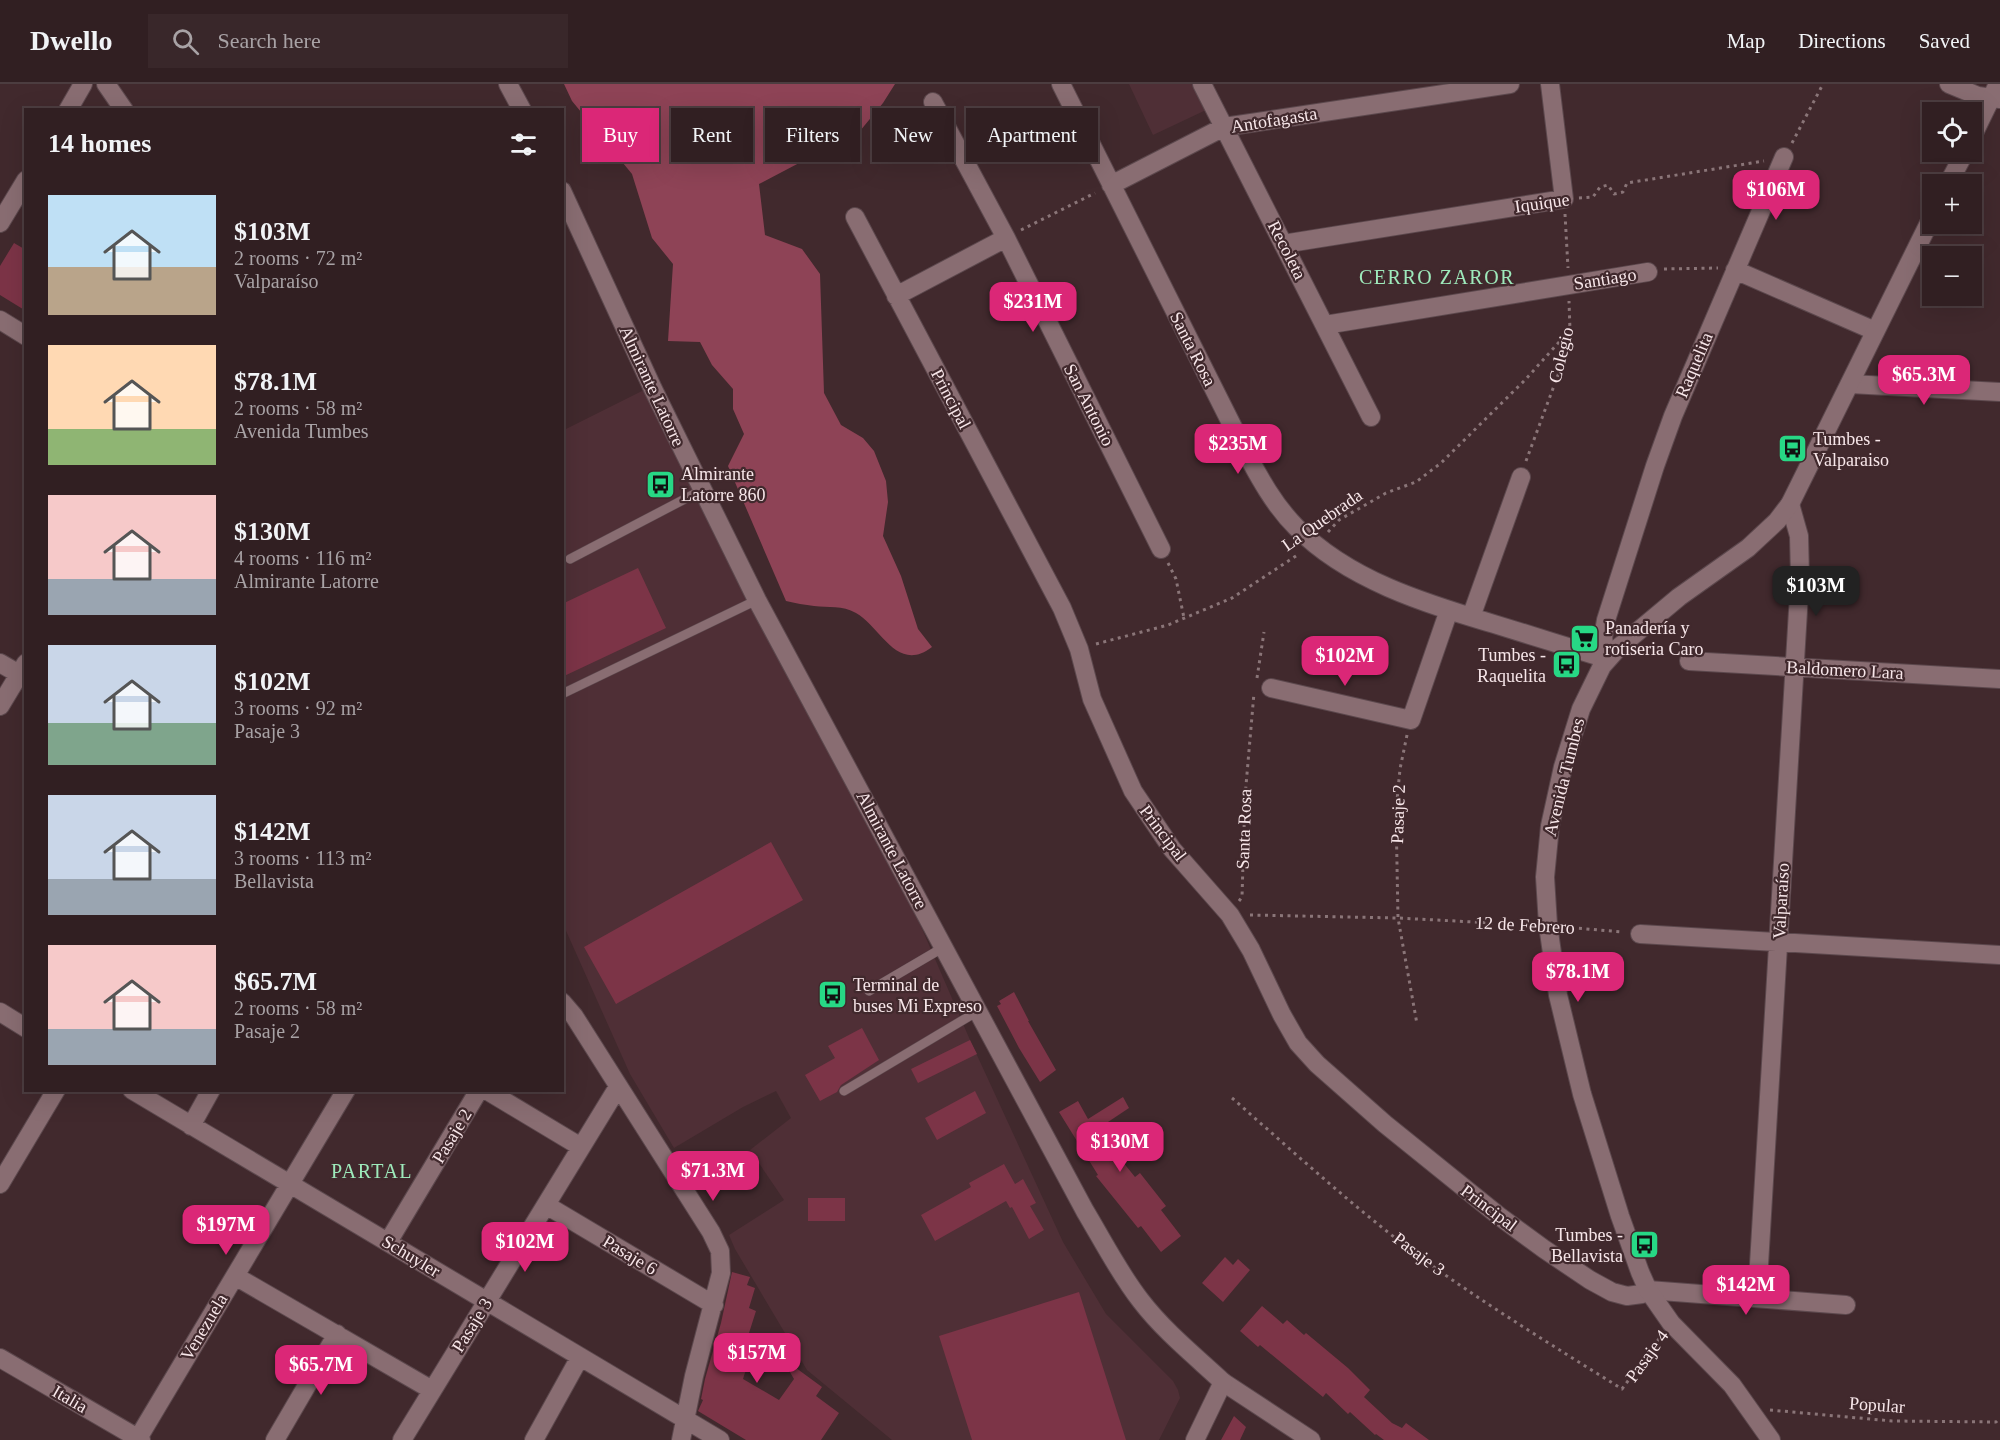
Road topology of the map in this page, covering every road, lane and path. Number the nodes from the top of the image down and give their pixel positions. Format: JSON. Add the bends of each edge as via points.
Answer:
{"nodes":[{"id":1,"x":83,"y":84,"type":"edge"},
{"id":2,"x":106,"y":84,"type":"edge"},
{"id":3,"x":508,"y":84,"type":"edge"},
{"id":4,"x":1061,"y":84,"type":"edge"},
{"id":5,"x":1202,"y":84,"type":"edge"},
{"id":6,"x":1510,"y":84,"type":"edge"},
{"id":7,"x":1550,"y":84,"type":"edge"},
{"id":8,"x":1823,"y":84,"type":"edge"},
{"id":9,"x":1949,"y":84,"type":"edge"},
{"id":10,"x":1996,"y":94,"type":"edge"},
{"id":11,"x":933,"y":102,"type":"dead end"},
{"id":12,"x":69,"y":108,"type":"edge"},
{"id":13,"x":123,"y":108,"type":"edge"},
{"id":14,"x":521,"y":108,"type":"edge"},
{"id":15,"x":1982,"y":119,"type":"edge"},
{"id":16,"x":1224,"y":128,"type":"junction"},
{"id":17,"x":1785,"y":157,"type":"junction"},
{"id":18,"x":24,"y":183,"type":"edge"},
{"id":19,"x":1111,"y":184,"type":"junction"},
{"id":20,"x":1564,"y":199,"type":"junction"},
{"id":21,"x":565,"y":203,"type":"edge"},
{"id":22,"x":855,"y":217,"type":"dead end"},
{"id":23,"x":0,"y":223,"type":"edge"},
{"id":24,"x":1924,"y":234,"type":"edge"},
{"id":25,"x":1006,"y":238,"type":"junction"},
{"id":26,"x":1283,"y":244,"type":"junction"},
{"id":27,"x":1736,"y":270,"type":"junction"},
{"id":28,"x":1648,"y":272,"type":"joint"},
{"id":29,"x":1569,"y":285,"type":"junction"},
{"id":30,"x":897,"y":296,"type":"junction"},
{"id":31,"x":0,"y":320,"type":"edge"},
{"id":32,"x":1325,"y":325,"type":"junction"},
{"id":33,"x":1570,"y":330,"type":"junction"},
{"id":34,"x":1875,"y":331,"type":"junction"},
{"id":35,"x":24,"y":335,"type":"edge"},
{"id":36,"x":1850,"y":384,"type":"junction"},
{"id":37,"x":2000,"y":392,"type":"edge"},
{"id":38,"x":1371,"y":417,"type":"dead end"},
{"id":39,"x":1521,"y":477,"type":"joint"},
{"id":40,"x":702,"y":490,"type":"junction"},
{"id":41,"x":1790,"y":504,"type":"junction"},
{"id":42,"x":1315,"y":544,"type":"junction"},
{"id":43,"x":1161,"y":549,"type":"joint"},
{"id":44,"x":570,"y":559,"type":"dead end"},
{"id":45,"x":757,"y":600,"type":"junction"},
{"id":46,"x":1449,"y":610,"type":"junction"},
{"id":47,"x":1471,"y":617,"type":"junction"},
{"id":48,"x":1184,"y":618,"type":"junction"},
{"id":49,"x":1263,"y":632,"type":"dead end"},
{"id":50,"x":1079,"y":649,"type":"junction"},
{"id":51,"x":1607,"y":659,"type":"junction"},
{"id":52,"x":1689,"y":661,"type":"dead end"},
{"id":53,"x":0,"y":663,"type":"edge"},
{"id":54,"x":1795,"y":667,"type":"junction"},
{"id":55,"x":23,"y":672,"type":"edge"},
{"id":56,"x":2000,"y":679,"type":"edge"},
{"id":57,"x":1271,"y":688,"type":"dead end"},
{"id":58,"x":564,"y":693,"type":"dead end"},
{"id":59,"x":0,"y":706,"type":"edge"},
{"id":60,"x":1411,"y":720,"type":"junction"},
{"id":61,"x":1230,"y":915,"type":"junction"},
{"id":62,"x":1398,"y":918,"type":"junction"},
{"id":63,"x":1548,"y":926,"type":"junction"},
{"id":64,"x":1640,"y":934,"type":"joint"},
{"id":65,"x":1778,"y":942,"type":"junction"},
{"id":66,"x":944,"y":947,"type":"junction"},
{"id":67,"x":2000,"y":955,"type":"edge"},
{"id":68,"x":869,"y":991,"type":"dead end"},
{"id":69,"x":564,"y":1004,"type":"edge"},
{"id":70,"x":978,"y":1011,"type":"junction"},
{"id":71,"x":0,"y":1012,"type":"edge"},
{"id":72,"x":1418,"y":1024,"type":"dead end"},
{"id":73,"x":24,"y":1027,"type":"edge"},
{"id":74,"x":618,"y":1087,"type":"junction"},
{"id":75,"x":844,"y":1091,"type":"dead end"},
{"id":76,"x":55,"y":1092,"type":"edge"},
{"id":77,"x":135,"y":1092,"type":"edge"},
{"id":78,"x":210,"y":1092,"type":"edge"},
{"id":79,"x":345,"y":1092,"type":"edge"},
{"id":80,"x":478,"y":1092,"type":"edge"},
{"id":81,"x":489,"y":1092,"type":"edge"},
{"id":82,"x":1232,"y":1098,"type":"dead end"},
{"id":83,"x":191,"y":1125,"type":"junction"},
{"id":84,"x":581,"y":1147,"type":"junction"},
{"id":85,"x":0,"y":1184,"type":"edge"},
{"id":86,"x":290,"y":1184,"type":"junction"},
{"id":87,"x":546,"y":1205,"type":"junction"},
{"id":88,"x":388,"y":1242,"type":"junction"},
{"id":89,"x":235,"y":1276,"type":"junction"},
{"id":90,"x":1648,"y":1290,"type":"junction"},
{"id":91,"x":1757,"y":1298,"type":"junction"},
{"id":92,"x":486,"y":1301,"type":"junction"},
{"id":93,"x":714,"y":1305,"type":"junction"},
{"id":94,"x":1846,"y":1305,"type":"dead end"},
{"id":95,"x":1671,"y":1323,"type":"junction"},
{"id":96,"x":337,"y":1334,"type":"junction"},
{"id":97,"x":580,"y":1357,"type":"junction"},
{"id":98,"x":0,"y":1358,"type":"edge"},
{"id":99,"x":1222,"y":1382,"type":"junction"},
{"id":100,"x":1622,"y":1389,"type":"joint"},
{"id":101,"x":432,"y":1390,"type":"junction"},
{"id":102,"x":1750,"y":1409,"type":"junction"},
{"id":103,"x":2000,"y":1418,"type":"edge"},
{"id":104,"x":684,"y":1419,"type":"junction"},
{"id":105,"x":139,"y":1439,"type":"edge"},
{"id":106,"x":275,"y":1440,"type":"edge"},
{"id":107,"x":402,"y":1440,"type":"edge"},
{"id":108,"x":534,"y":1440,"type":"edge"},
{"id":109,"x":681,"y":1440,"type":"edge"},
{"id":110,"x":720,"y":1440,"type":"edge"},
{"id":111,"x":1195,"y":1440,"type":"edge"},
{"id":112,"x":1311,"y":1440,"type":"edge"},
{"id":113,"x":1771,"y":1440,"type":"edge"}],
"edges":[{"from":1,"to":12,"type":"street"},
{"from":2,"to":13,"type":"street"},
{"from":3,"to":14,"type":"street"},
{"from":4,"to":19,"type":"street","name":"Santa Rosa"},
{"from":5,"to":16,"type":"street","name":"Recoleta"},
{"from":6,"to":16,"type":"street","name":"Antofagasta"},
{"from":7,"to":20,"type":"street"},
{"from":8,"to":17,"type":"path"},
{"from":9,"to":10,"type":"street","via":[[1978,96]]},
{"from":10,"to":15,"type":"street"},
{"from":11,"to":25,"type":"street","name":"San Antonio"},
{"from":16,"to":19,"type":"street","name":"Antofagasta"},
{"from":16,"to":26,"type":"street","name":"Recoleta"},
{"from":17,"to":20,"type":"path","name":"Iquique","via":[[1627,183],[1623,192],[1614,194],[1608,186],[1600,187],[1593,197]]},
{"from":17,"to":27,"type":"street","name":"Raquelita"},
{"from":18,"to":23,"type":"street"},
{"from":19,"to":25,"type":"path"},
{"from":19,"to":42,"type":"street","name":"Santa Rosa","via":[[1260,478],[1294,525]]},
{"from":20,"to":26,"type":"street","name":"Iquique"},
{"from":20,"to":29,"type":"path","name":"Colegio"},
{"from":21,"to":40,"type":"street","name":"Almirante Latorre"},
{"from":22,"to":30,"type":"street","name":"Principal"},
{"from":24,"to":34,"type":"street","name":"Avenida Tumbes"},
{"from":25,"to":30,"type":"street"},
{"from":25,"to":43,"type":"street","name":"San Antonio"},
{"from":26,"to":32,"type":"street","name":"Recoleta"},
{"from":27,"to":28,"type":"path","name":"Santiago","via":[[1686,268]]},
{"from":27,"to":34,"type":"street"},
{"from":27,"to":51,"type":"street","name":"Raquelita","via":[[1655,466],[1606,620],[1603,638]]},
{"from":28,"to":29,"type":"street","name":"Santiago"},
{"from":29,"to":32,"type":"street","name":"Santiago"},
{"from":29,"to":33,"type":"path","name":"Colegio"},
{"from":30,"to":50,"type":"street","name":"Principal","via":[[1062,608]]},
{"from":31,"to":35,"type":"street"},
{"from":32,"to":38,"type":"street","name":"Recoleta"},
{"from":33,"to":39,"type":"path","name":"Colegio"},
{"from":33,"to":42,"type":"path","name":"La Quebrada","via":[[1441,463],[1416,482],[1386,493],[1339,520]]},
{"from":34,"to":36,"type":"street","name":"Avenida Tumbes"},
{"from":36,"to":37,"type":"street"},
{"from":36,"to":41,"type":"street","name":"Avenida Tumbes"},
{"from":39,"to":47,"type":"street"},
{"from":40,"to":44,"type":"lane"},
{"from":40,"to":45,"type":"street","name":"Almirante Latorre"},
{"from":41,"to":51,"type":"street","name":"Avenida Tumbes","via":[[1748,548],[1679,597]]},
{"from":41,"to":54,"type":"street","name":"Valparaíso","via":[[1800,556]]},
{"from":42,"to":46,"type":"street","name":"Santa Rosa","via":[[1360,574]]},
{"from":42,"to":48,"type":"path","name":"La Quebrada","via":[[1232,598]]},
{"from":43,"to":48,"type":"path","via":[[1176,579]]},
{"from":45,"to":58,"type":"lane"},
{"from":45,"to":66,"type":"street","name":"Almirante Latorre"},
{"from":46,"to":47,"type":"street","name":"Santa Rosa"},
{"from":46,"to":60,"type":"street"},
{"from":47,"to":51,"type":"street","name":"Santa Rosa"},
{"from":48,"to":50,"type":"path","name":"La Quebrada"},
{"from":49,"to":61,"type":"path","name":"Santa Rosa","via":[[1249,736],[1242,897]]},
{"from":50,"to":61,"type":"street","name":"Principal","via":[[1092,699],[1133,791],[1172,849]]},
{"from":51,"to":63,"type":"street","name":"Avenida Tumbes","via":[[1581,709],[1556,797],[1546,856]]},
{"from":52,"to":54,"type":"street","name":"Baldomero Lara"},
{"from":53,"to":55,"type":"street"},
{"from":54,"to":56,"type":"street","name":"Baldomero Lara"},
{"from":54,"to":65,"type":"street","name":"Valparaíso"},
{"from":55,"to":59,"type":"street"},
{"from":57,"to":60,"type":"street"},
{"from":60,"to":62,"type":"path","name":"Pasaje 2","via":[[1396,811]]},
{"from":61,"to":62,"type":"path","name":"12 de Febrero"},
{"from":61,"to":90,"type":"street","name":"Principal","via":[[1298,1043],[1317,1064],[1490,1209],[1590,1280],[1620,1295]]},
{"from":62,"to":63,"type":"path","name":"12 de Febrero"},
{"from":62,"to":72,"type":"path","name":"Pasaje 2"},
{"from":63,"to":64,"type":"path","name":"12 de Febrero"},
{"from":63,"to":90,"type":"street","name":"Avenida Tumbes","via":[[1558,995],[1582,1094]]},
{"from":64,"to":65,"type":"street"},
{"from":65,"to":67,"type":"street"},
{"from":65,"to":91,"type":"street","name":"Valparaíso"},
{"from":66,"to":68,"type":"lane"},
{"from":66,"to":70,"type":"street","name":"Almirante Latorre"},
{"from":69,"to":74,"type":"street"},
{"from":70,"to":75,"type":"lane"},
{"from":70,"to":99,"type":"street","name":"Almirante Latorre","via":[[1121,1272],[1157,1319]]},
{"from":71,"to":73,"type":"street"},
{"from":74,"to":84,"type":"street","name":"Pasaje 3"},
{"from":74,"to":93,"type":"street","via":[[720,1251],[722,1273]]},
{"from":76,"to":85,"type":"street"},
{"from":77,"to":83,"type":"street","name":"Schuyler"},
{"from":78,"to":83,"type":"street"},
{"from":79,"to":86,"type":"street","name":"Venezuela"},
{"from":80,"to":88,"type":"street","name":"Pasaje 2"},
{"from":81,"to":84,"type":"street"},
{"from":82,"to":100,"type":"path","name":"Pasaje 3","via":[[1352,1203],[1430,1264]]},
{"from":83,"to":86,"type":"street","name":"Schuyler"},
{"from":84,"to":87,"type":"street","name":"Pasaje 3"},
{"from":86,"to":88,"type":"street","name":"Schuyler"},
{"from":86,"to":89,"type":"street","name":"Venezuela"},
{"from":87,"to":92,"type":"street","name":"Pasaje 3"},
{"from":87,"to":93,"type":"street","name":"Pasaje 6"},
{"from":88,"to":92,"type":"street","name":"Schuyler"},
{"from":89,"to":96,"type":"street"},
{"from":89,"to":105,"type":"street","name":"Venezuela"},
{"from":90,"to":91,"type":"street","name":"Principal"},
{"from":90,"to":95,"type":"street","name":"Avenida Tumbes"},
{"from":91,"to":94,"type":"street","name":"Principal"},
{"from":92,"to":97,"type":"street","name":"Schuyler"},
{"from":92,"to":101,"type":"street","name":"Pasaje 3"},
{"from":93,"to":104,"type":"street"},
{"from":95,"to":100,"type":"path","name":"Pasaje 4"},
{"from":95,"to":102,"type":"street","name":"Avenida Tumbes"},
{"from":96,"to":101,"type":"street"},
{"from":96,"to":106,"type":"street"},
{"from":97,"to":104,"type":"street","name":"Schuyler"},
{"from":97,"to":108,"type":"street"},
{"from":98,"to":105,"type":"street","name":"Italia"},
{"from":99,"to":111,"type":"street"},
{"from":99,"to":112,"type":"street","name":"Almirante Latorre"},
{"from":101,"to":107,"type":"street","name":"Pasaje 3"},
{"from":102,"to":103,"type":"path","name":"Popular","via":[[1892,1421],[1996,1422]]},
{"from":102,"to":113,"type":"street","name":"Avenida Tumbes"},
{"from":104,"to":109,"type":"street"},
{"from":104,"to":110,"type":"street","name":"Schuyler"}]}
